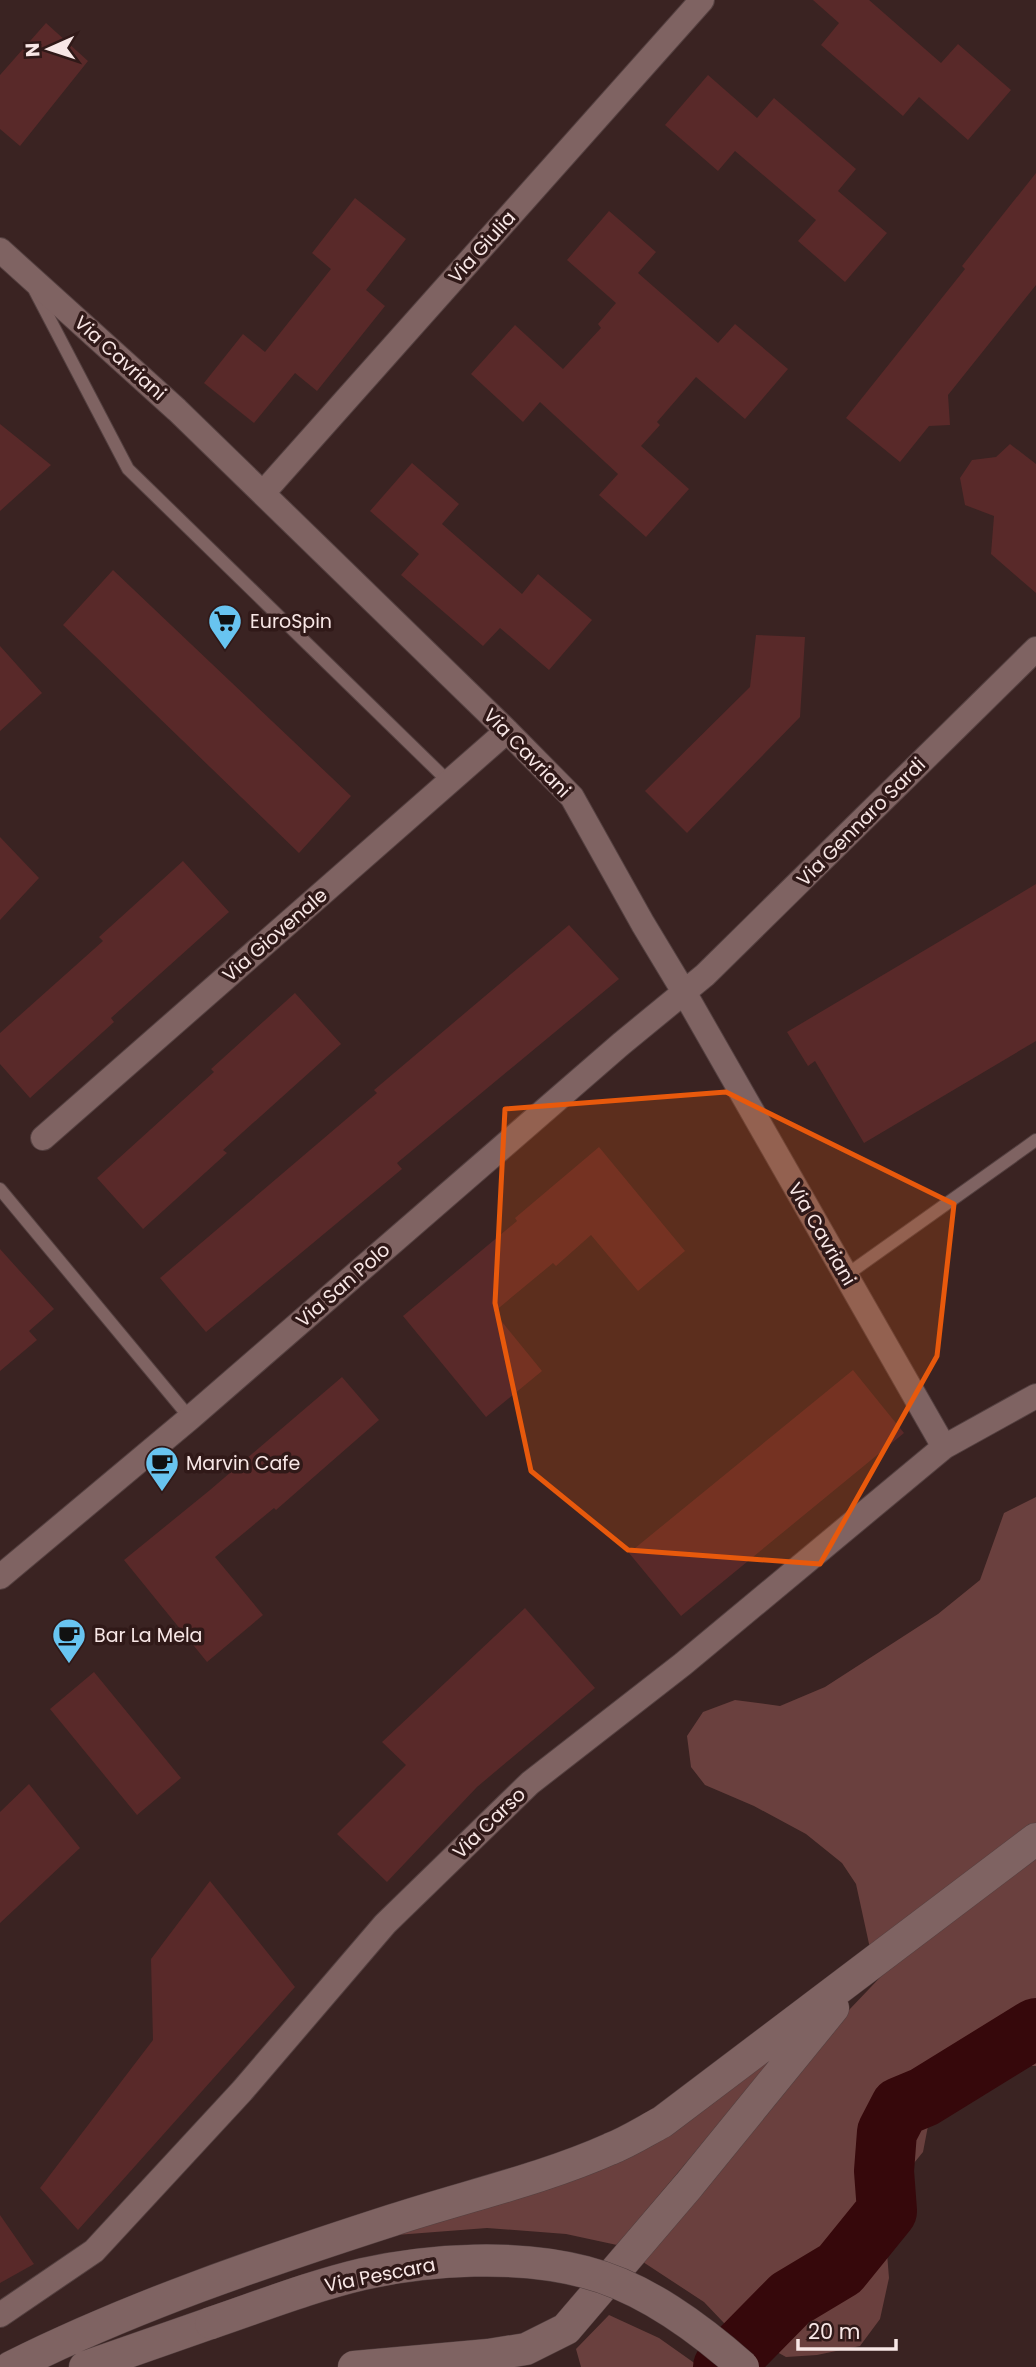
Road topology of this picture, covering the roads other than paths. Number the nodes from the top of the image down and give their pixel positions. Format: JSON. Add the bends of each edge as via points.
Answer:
{"nodes":[{"id":1,"x":702,"y":0,"type":"edge"},
{"id":2,"x":0,"y":250,"type":"edge"},
{"id":3,"x":27,"y":275,"type":"junction"},
{"id":4,"x":262,"y":493,"type":"junction"},
{"id":5,"x":1036,"y":649,"type":"edge"},
{"id":6,"x":507,"y":731,"type":"junction"},
{"id":7,"x":449,"y":782,"type":"junction"},
{"id":8,"x":684,"y":992,"type":"junction"},
{"id":9,"x":43,"y":1138,"type":"dead end"},
{"id":10,"x":1036,"y":1140,"type":"edge"},
{"id":11,"x":0,"y":1189,"type":"edge"},
{"id":12,"x":845,"y":1276,"type":"junction"},
{"id":13,"x":1036,"y":1396,"type":"edge"},
{"id":14,"x":190,"y":1418,"type":"junction"},
{"id":15,"x":944,"y":1447,"type":"junction"},
{"id":16,"x":0,"y":1577,"type":"edge"},
{"id":17,"x":1036,"y":1839,"type":"edge"},
{"id":18,"x":863,"y":1971,"type":"junction"},
{"id":19,"x":0,"y":2315,"type":"edge"},
{"id":20,"x":11,"y":2367,"type":"edge"},
{"id":21,"x":85,"y":2367,"type":"edge"},
{"id":22,"x":354,"y":2367,"type":"edge"},
{"id":23,"x":743,"y":2367,"type":"edge"}],
"edges":[{"from":1,"to":4,"type":"street","name":"Via Giulia"},
{"from":2,"to":3,"type":"street","name":"Via Cavriani"},
{"from":3,"to":4,"type":"street","name":"Via Cavriani"},
{"from":3,"to":7,"type":"lane","via":[[128,469]]},
{"from":4,"to":6,"type":"street","name":"Via Cavriani"},
{"from":5,"to":8,"type":"street","name":"Via Gennaro Sardi"},
{"from":6,"to":7,"type":"street","name":"Via Giovenale"},
{"from":6,"to":8,"type":"street","name":"Via Cavriani","via":[[572,797]]},
{"from":7,"to":9,"type":"street","name":"Via Giovenale"},
{"from":8,"to":12,"type":"street","name":"Via Cavriani"},
{"from":8,"to":14,"type":"street","name":"Via San Polo"},
{"from":10,"to":12,"type":"lane"},
{"from":11,"to":14,"type":"lane"},
{"from":12,"to":15,"type":"street","name":"Via Cavriani"},
{"from":13,"to":15,"type":"street","name":"Via Carso"},
{"from":14,"to":16,"type":"street","name":"Via San Polo"},
{"from":15,"to":19,"type":"street","name":"Via Carso","via":[[683,1664],[530,1783],[384,1924],[242,2091],[94,2251]]},
{"from":17,"to":18,"type":"street"},
{"from":18,"to":20,"type":"street","via":[[662,2122],[611,2149],[242,2271]]},
{"from":18,"to":22,"type":"street","via":[[566,2329],[526,2349]]},
{"from":21,"to":23,"type":"street","name":"Via Pescara","bridge":true,"via":[[362,2275],[463,2261],[537,2264],[584,2272],[643,2296]]}]}
